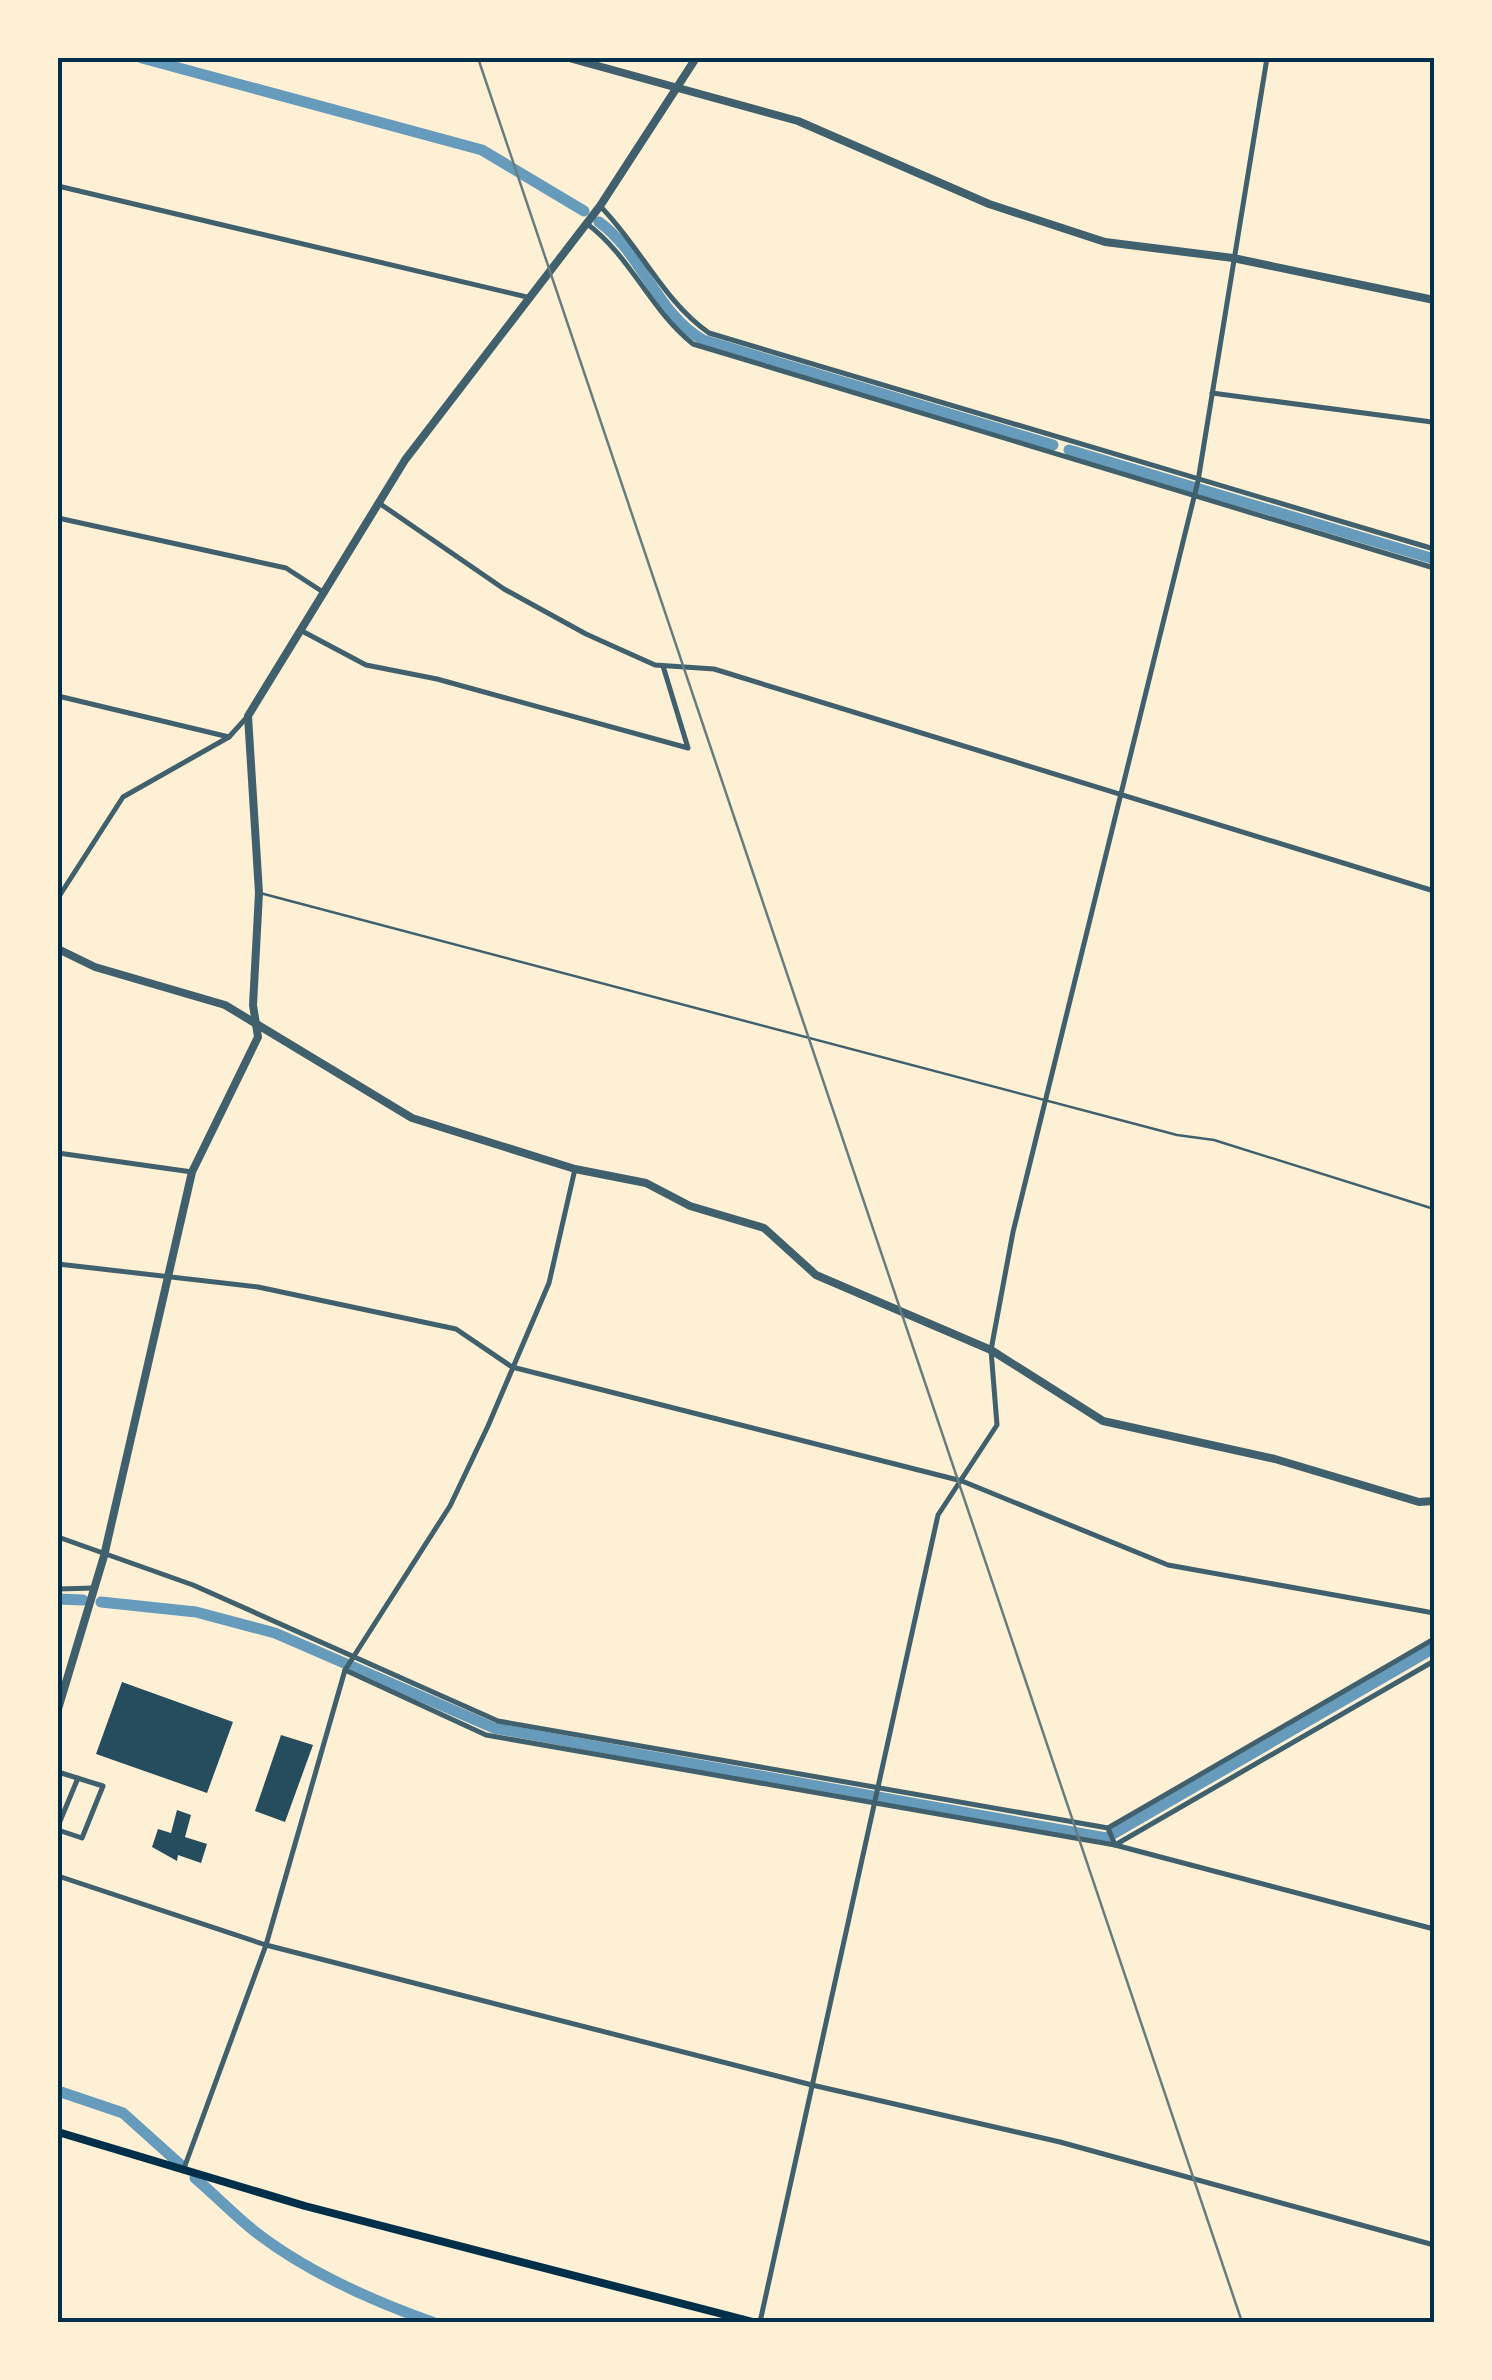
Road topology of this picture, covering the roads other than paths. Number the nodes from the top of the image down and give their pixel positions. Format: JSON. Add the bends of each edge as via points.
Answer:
{"nodes":[{"id":1,"x":569,"y":58,"type":"edge"},
{"id":2,"x":696,"y":58,"type":"edge"},
{"id":3,"x":1267,"y":58,"type":"edge"},
{"id":4,"x":678,"y":87,"type":"junction"},
{"id":5,"x":58,"y":186,"type":"edge"},
{"id":6,"x":600,"y":206,"type":"junction"},
{"id":7,"x":586,"y":223,"type":"junction"},
{"id":8,"x":1234,"y":258,"type":"junction"},
{"id":9,"x":532,"y":298,"type":"junction"},
{"id":10,"x":1434,"y":300,"type":"edge"},
{"id":11,"x":1212,"y":394,"type":"junction"},
{"id":12,"x":1434,"y":414,"type":"edge"},
{"id":13,"x":1198,"y":481,"type":"junction"},
{"id":14,"x":1194,"y":493,"type":"junction"},
{"id":15,"x":379,"y":504,"type":"junction"},
{"id":16,"x":58,"y":518,"type":"edge"},
{"id":17,"x":1434,"y":549,"type":"edge"},
{"id":18,"x":1434,"y":568,"type":"edge"},
{"id":19,"x":323,"y":592,"type":"junction"},
{"id":20,"x":302,"y":631,"type":"junction"},
{"id":21,"x":663,"y":666,"type":"junction"},
{"id":22,"x":58,"y":696,"type":"edge"},
{"id":23,"x":248,"y":716,"type":"junction"},
{"id":24,"x":229,"y":737,"type":"junction"},
{"id":25,"x":1120,"y":796,"type":"junction"},
{"id":26,"x":1434,"y":890,"type":"edge"},
{"id":27,"x":259,"y":893,"type":"junction"},
{"id":28,"x":58,"y":898,"type":"edge"},
{"id":29,"x":58,"y":949,"type":"edge"},
{"id":30,"x":259,"y":1024,"type":"junction"},
{"id":31,"x":1046,"y":1098,"type":"junction"},
{"id":32,"x":58,"y":1154,"type":"edge"},
{"id":33,"x":575,"y":1169,"type":"junction"},
{"id":34,"x":192,"y":1172,"type":"junction"},
{"id":35,"x":1434,"y":1209,"type":"edge"},
{"id":36,"x":58,"y":1264,"type":"edge"},
{"id":37,"x":170,"y":1276,"type":"junction"},
{"id":38,"x":991,"y":1350,"type":"junction"},
{"id":39,"x":512,"y":1367,"type":"junction"},
{"id":40,"x":962,"y":1481,"type":"junction"},
{"id":41,"x":1434,"y":1501,"type":"edge"},
{"id":42,"x":58,"y":1537,"type":"edge"},
{"id":43,"x":104,"y":1556,"type":"junction"},
{"id":44,"x":94,"y":1588,"type":"junction"},
{"id":45,"x":58,"y":1589,"type":"edge"},
{"id":46,"x":1434,"y":1613,"type":"edge"},
{"id":47,"x":1434,"y":1639,"type":"edge"},
{"id":48,"x":352,"y":1656,"type":"junction"},
{"id":49,"x":1434,"y":1661,"type":"edge"},
{"id":50,"x":346,"y":1669,"type":"junction"},
{"id":51,"x":58,"y":1709,"type":"edge"},
{"id":52,"x":58,"y":1772,"type":"edge"},
{"id":53,"x":78,"y":1777,"type":"junction"},
{"id":54,"x":880,"y":1789,"type":"junction"},
{"id":55,"x":877,"y":1803,"type":"junction"},
{"id":56,"x":58,"y":1828,"type":"edge"},
{"id":57,"x":1108,"y":1828,"type":"junction"},
{"id":58,"x":1115,"y":1845,"type":"junction"},
{"id":59,"x":58,"y":1876,"type":"edge"},
{"id":60,"x":1434,"y":1929,"type":"edge"},
{"id":61,"x":266,"y":1944,"type":"junction"},
{"id":62,"x":812,"y":2085,"type":"junction"},
{"id":63,"x":58,"y":2132,"type":"edge"},
{"id":64,"x":183,"y":2172,"type":"junction"},
{"id":65,"x":1434,"y":2246,"type":"edge"},
{"id":66,"x":757,"y":2322,"type":"edge"}],
"edges":[{"from":1,"to":4,"type":"street"},
{"from":2,"to":4,"type":"street"},
{"from":3,"to":8,"type":"street"},
{"from":4,"to":6,"type":"street"},
{"from":4,"to":8,"type":"street","via":[[798,121],[989,204],[1105,242]]},
{"from":5,"to":9,"type":"street"},
{"from":6,"to":7,"type":"street"},
{"from":6,"to":13,"type":"street","via":[[629,235],[688,319],[709,333]]},
{"from":7,"to":9,"type":"street"},
{"from":7,"to":14,"type":"street","via":[[613,243],[674,329],[693,344]]},
{"from":8,"to":10,"type":"street"},
{"from":8,"to":11,"type":"street"},
{"from":9,"to":15,"type":"street","via":[[405,460]]},
{"from":11,"to":12,"type":"street","via":[[1432,422]]},
{"from":11,"to":13,"type":"street"},
{"from":13,"to":14,"type":"street"},
{"from":13,"to":17,"type":"street"},
{"from":14,"to":18,"type":"street"},
{"from":14,"to":25,"type":"street"},
{"from":15,"to":19,"type":"street"},
{"from":15,"to":21,"type":"street","via":[[504,589]]},
{"from":16,"to":19,"type":"street","via":[[286,568]]},
{"from":19,"to":20,"type":"street"},
{"from":20,"to":21,"type":"street","via":[[366,665],[688,748]]},
{"from":20,"to":23,"type":"street"},
{"from":21,"to":25,"type":"street","via":[[714,670]]},
{"from":22,"to":24,"type":"street"},
{"from":23,"to":24,"type":"street"},
{"from":23,"to":27,"type":"street"},
{"from":24,"to":28,"type":"street","via":[[123,797]]},
{"from":25,"to":26,"type":"street"},
{"from":25,"to":31,"type":"street"},
{"from":27,"to":30,"type":"street","via":[[253,1005]]},
{"from":27,"to":31,"type":"lane"},
{"from":29,"to":30,"type":"street","via":[[95,966],[195,992]]},
{"from":30,"to":33,"type":"street","via":[[412,1118]]},
{"from":30,"to":34,"type":"street","via":[[251,1054]]},
{"from":31,"to":35,"type":"lane","via":[[1214,1140]]},
{"from":31,"to":38,"type":"street"},
{"from":32,"to":34,"type":"street"},
{"from":33,"to":38,"type":"street","via":[[646,1183],[690,1206],[764,1228],[816,1275]]},
{"from":33,"to":39,"type":"street","via":[[549,1283]]},
{"from":34,"to":37,"type":"street"},
{"from":36,"to":37,"type":"street"},
{"from":37,"to":39,"type":"street","via":[[258,1287],[456,1329]]},
{"from":37,"to":43,"type":"street"},
{"from":38,"to":40,"type":"street","via":[[997,1425]]},
{"from":38,"to":41,"type":"street","via":[[1103,1421]]},
{"from":39,"to":40,"type":"street"},
{"from":39,"to":48,"type":"street","via":[[450,1506]]},
{"from":40,"to":46,"type":"street","via":[[1168,1565]]},
{"from":40,"to":54,"type":"street","via":[[938,1515]]},
{"from":42,"to":43,"type":"street"},
{"from":43,"to":44,"type":"street"},
{"from":43,"to":48,"type":"street","via":[[194,1585]]},
{"from":44,"to":45,"type":"street"},
{"from":44,"to":51,"type":"street"},
{"from":47,"to":57,"type":"street"},
{"from":48,"to":50,"type":"street"},
{"from":48,"to":54,"type":"street","via":[[498,1721]]},
{"from":49,"to":58,"type":"street"},
{"from":50,"to":55,"type":"street","via":[[486,1735]]},
{"from":50,"to":61,"type":"street"},
{"from":52,"to":53,"type":"street"},
{"from":53,"to":56,"type":"street"},
{"from":53,"to":56,"type":"street","via":[[103,1786],[82,1838]]},
{"from":54,"to":55,"type":"street"},
{"from":54,"to":57,"type":"street"},
{"from":55,"to":58,"type":"street"},
{"from":55,"to":62,"type":"street"},
{"from":57,"to":58,"type":"street"},
{"from":58,"to":60,"type":"street"},
{"from":59,"to":61,"type":"street"},
{"from":61,"to":62,"type":"street"},
{"from":61,"to":64,"type":"street"},
{"from":62,"to":65,"type":"street","via":[[1060,2142]]},
{"from":62,"to":66,"type":"street"},
{"from":63,"to":64,"type":"main road"},
{"from":64,"to":66,"type":"main road"}]}
